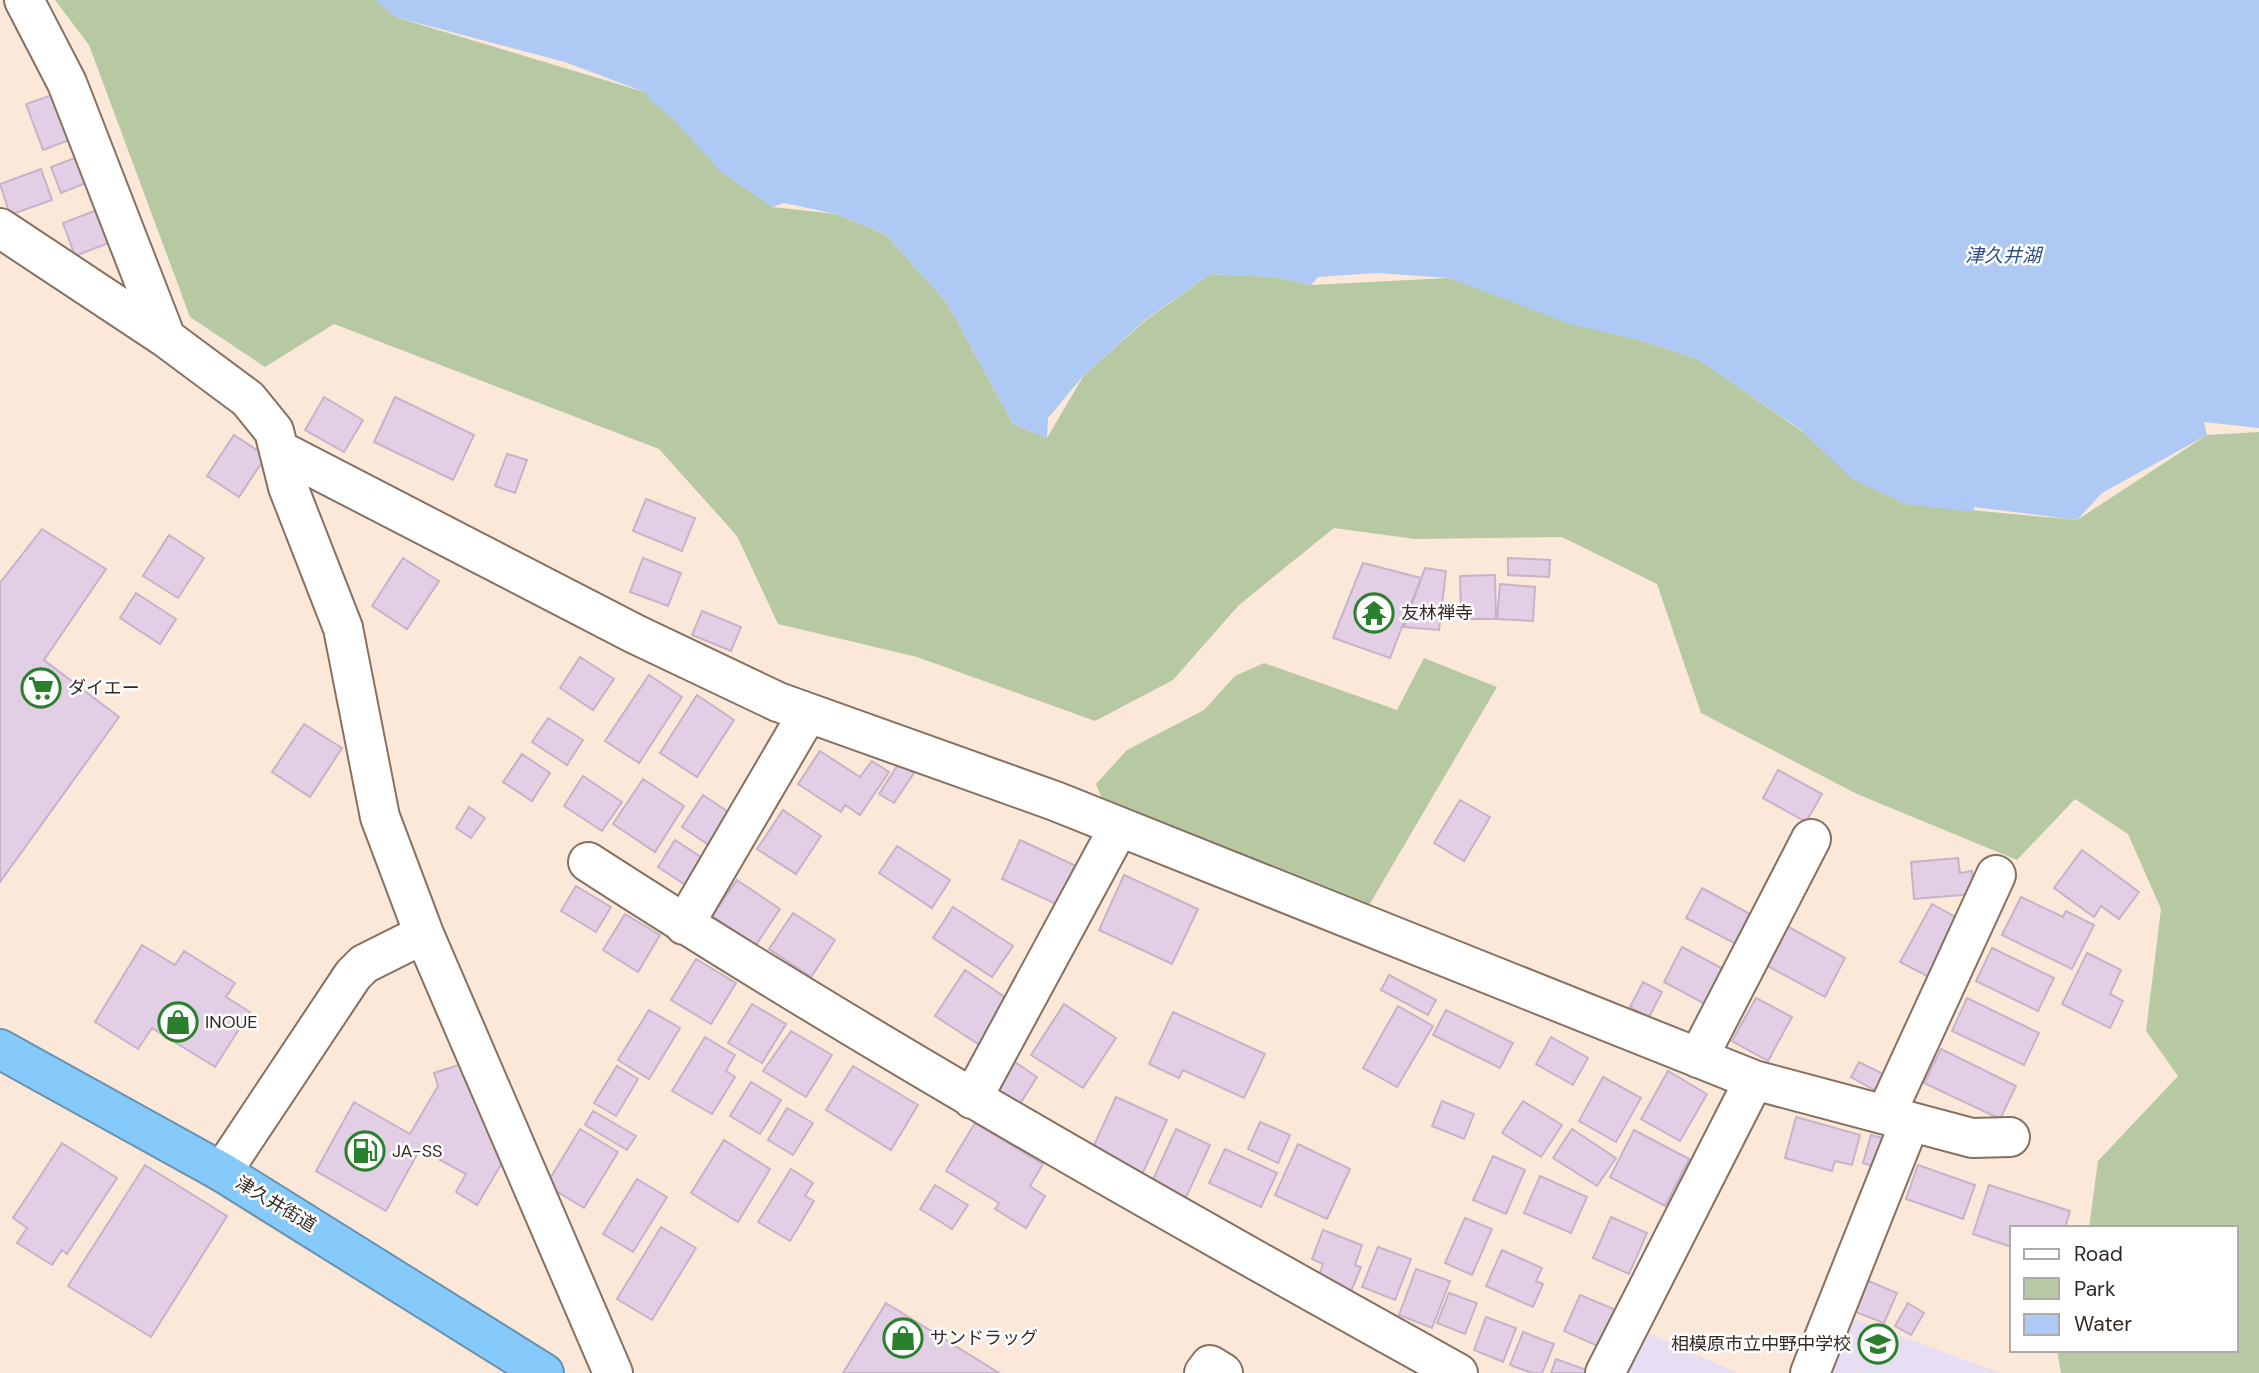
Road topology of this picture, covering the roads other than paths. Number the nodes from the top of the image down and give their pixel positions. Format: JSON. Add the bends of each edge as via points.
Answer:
{"nodes":[{"id":1,"x":24,"y":0,"type":"edge"},
{"id":2,"x":0,"y":228,"type":"edge"},
{"id":3,"x":166,"y":338,"type":"junction"},
{"id":4,"x":281,"y":451,"type":"junction"},
{"id":5,"x":808,"y":713,"type":"junction"},
{"id":6,"x":1119,"y":827,"type":"junction"},
{"id":7,"x":1811,"y":839,"type":"dead end"},
{"id":8,"x":588,"y":862,"type":"dead end"},
{"id":9,"x":1996,"y":875,"type":"dead end"},
{"id":10,"x":684,"y":925,"type":"junction"},
{"id":11,"x":410,"y":942,"type":"dead end"},
{"id":12,"x":0,"y":1049,"type":"edge"},
{"id":13,"x":1698,"y":1058,"type":"junction"},
{"id":14,"x":1754,"y":1080,"type":"junction"},
{"id":15,"x":972,"y":1099,"type":"junction"},
{"id":16,"x":1898,"y":1118,"type":"junction"},
{"id":17,"x":2010,"y":1137,"type":"dead end"},
{"id":18,"x":222,"y":1172,"type":"junction"},
{"id":19,"x":544,"y":1373,"type":"edge"},
{"id":20,"x":613,"y":1373,"type":"edge"},
{"id":21,"x":1204,"y":1373,"type":"edge"},
{"id":22,"x":1223,"y":1373,"type":"edge"},
{"id":23,"x":1458,"y":1373,"type":"edge"},
{"id":24,"x":1605,"y":1373,"type":"edge"},
{"id":25,"x":1810,"y":1373,"type":"edge"}],
"edges":[{"from":1,"to":3,"type":"street","via":[[67,83]]},
{"from":2,"to":3,"type":"street"},
{"from":3,"to":4,"type":"street","via":[[248,399],[274,431]]},
{"from":4,"to":5,"type":"street","via":[[635,634]]},
{"from":4,"to":20,"type":"street","via":[[288,486],[343,628],[380,817],[424,934]]},
{"from":5,"to":6,"type":"street"},
{"from":5,"to":10,"type":"street"},
{"from":6,"to":13,"type":"street"},
{"from":6,"to":15,"type":"street"},
{"from":7,"to":13,"type":"street"},
{"from":8,"to":10,"type":"street"},
{"from":9,"to":16,"type":"street"},
{"from":10,"to":15,"type":"street"},
{"from":11,"to":18,"type":"street","via":[[364,964],[353,975]]},
{"from":12,"to":18,"type":"highway","name":"津久井街道"},
{"from":13,"to":14,"type":"street"},
{"from":14,"to":16,"type":"street"},
{"from":14,"to":24,"type":"street"},
{"from":15,"to":23,"type":"street"},
{"from":16,"to":17,"type":"street","via":[[1972,1138]]},
{"from":16,"to":25,"type":"street"},
{"from":18,"to":19,"type":"highway","name":"津久井街道"},
{"from":21,"to":22,"type":"street","via":[[1210,1365]]}]}
